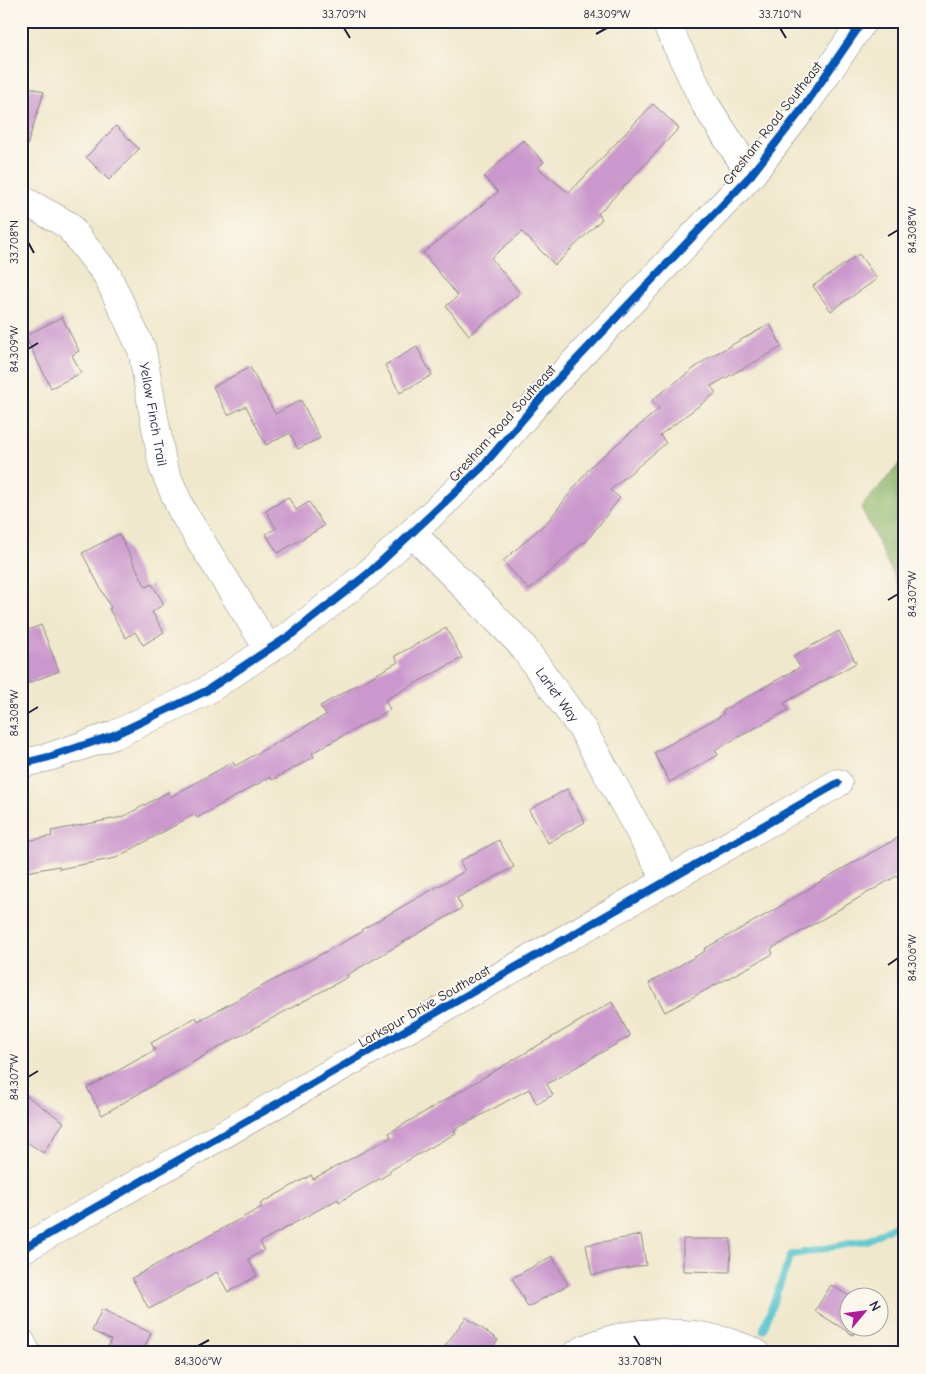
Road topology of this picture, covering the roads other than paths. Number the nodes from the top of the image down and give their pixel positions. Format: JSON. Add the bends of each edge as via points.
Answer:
{"nodes":[{"id":1,"x":665,"y":21,"type":"edge"},
{"id":2,"x":863,"y":21,"type":"edge"},
{"id":3,"x":751,"y":175,"type":"junction"},
{"id":4,"x":21,"y":199,"type":"edge"},
{"id":5,"x":412,"y":533,"type":"junction"},
{"id":6,"x":269,"y":650,"type":"junction"},
{"id":7,"x":21,"y":764,"type":"edge"},
{"id":8,"x":838,"y":782,"type":"dead end"},
{"id":9,"x":666,"y":881,"type":"junction"},
{"id":10,"x":21,"y":1250,"type":"edge"},
{"id":11,"x":21,"y":1342,"type":"edge"},
{"id":12,"x":27,"y":1353,"type":"edge"},
{"id":13,"x":578,"y":1353,"type":"edge"},
{"id":14,"x":756,"y":1353,"type":"edge"}],
"edges":[{"from":1,"to":3,"type":"street","via":[[705,104]]},
{"from":2,"to":3,"type":"street","name":"Gresham Road Southeast","via":[[803,108]]},
{"from":3,"to":5,"type":"street","name":"Gresham Road Southeast","via":[[546,392],[482,467]]},
{"from":4,"to":6,"type":"street","name":"Yellow Finch Trail","via":[[68,225],[107,275],[142,350],[163,468],[182,511]]},
{"from":5,"to":6,"type":"street","name":"Gresham Road Southeast","via":[[369,572]]},
{"from":5,"to":9,"type":"street","name":"Lariet Way","via":[[521,644],[583,730]]},
{"from":6,"to":7,"type":"street","name":"Gresham Road Southeast","via":[[206,691],[145,722]]},
{"from":8,"to":9,"type":"street","name":"Larkspur Drive Southeast"},
{"from":9,"to":10,"type":"street","name":"Larkspur Drive Southeast"},
{"from":11,"to":12,"type":"street"},
{"from":13,"to":14,"type":"street","via":[[594,1344],[671,1332],[714,1338]]}]}
